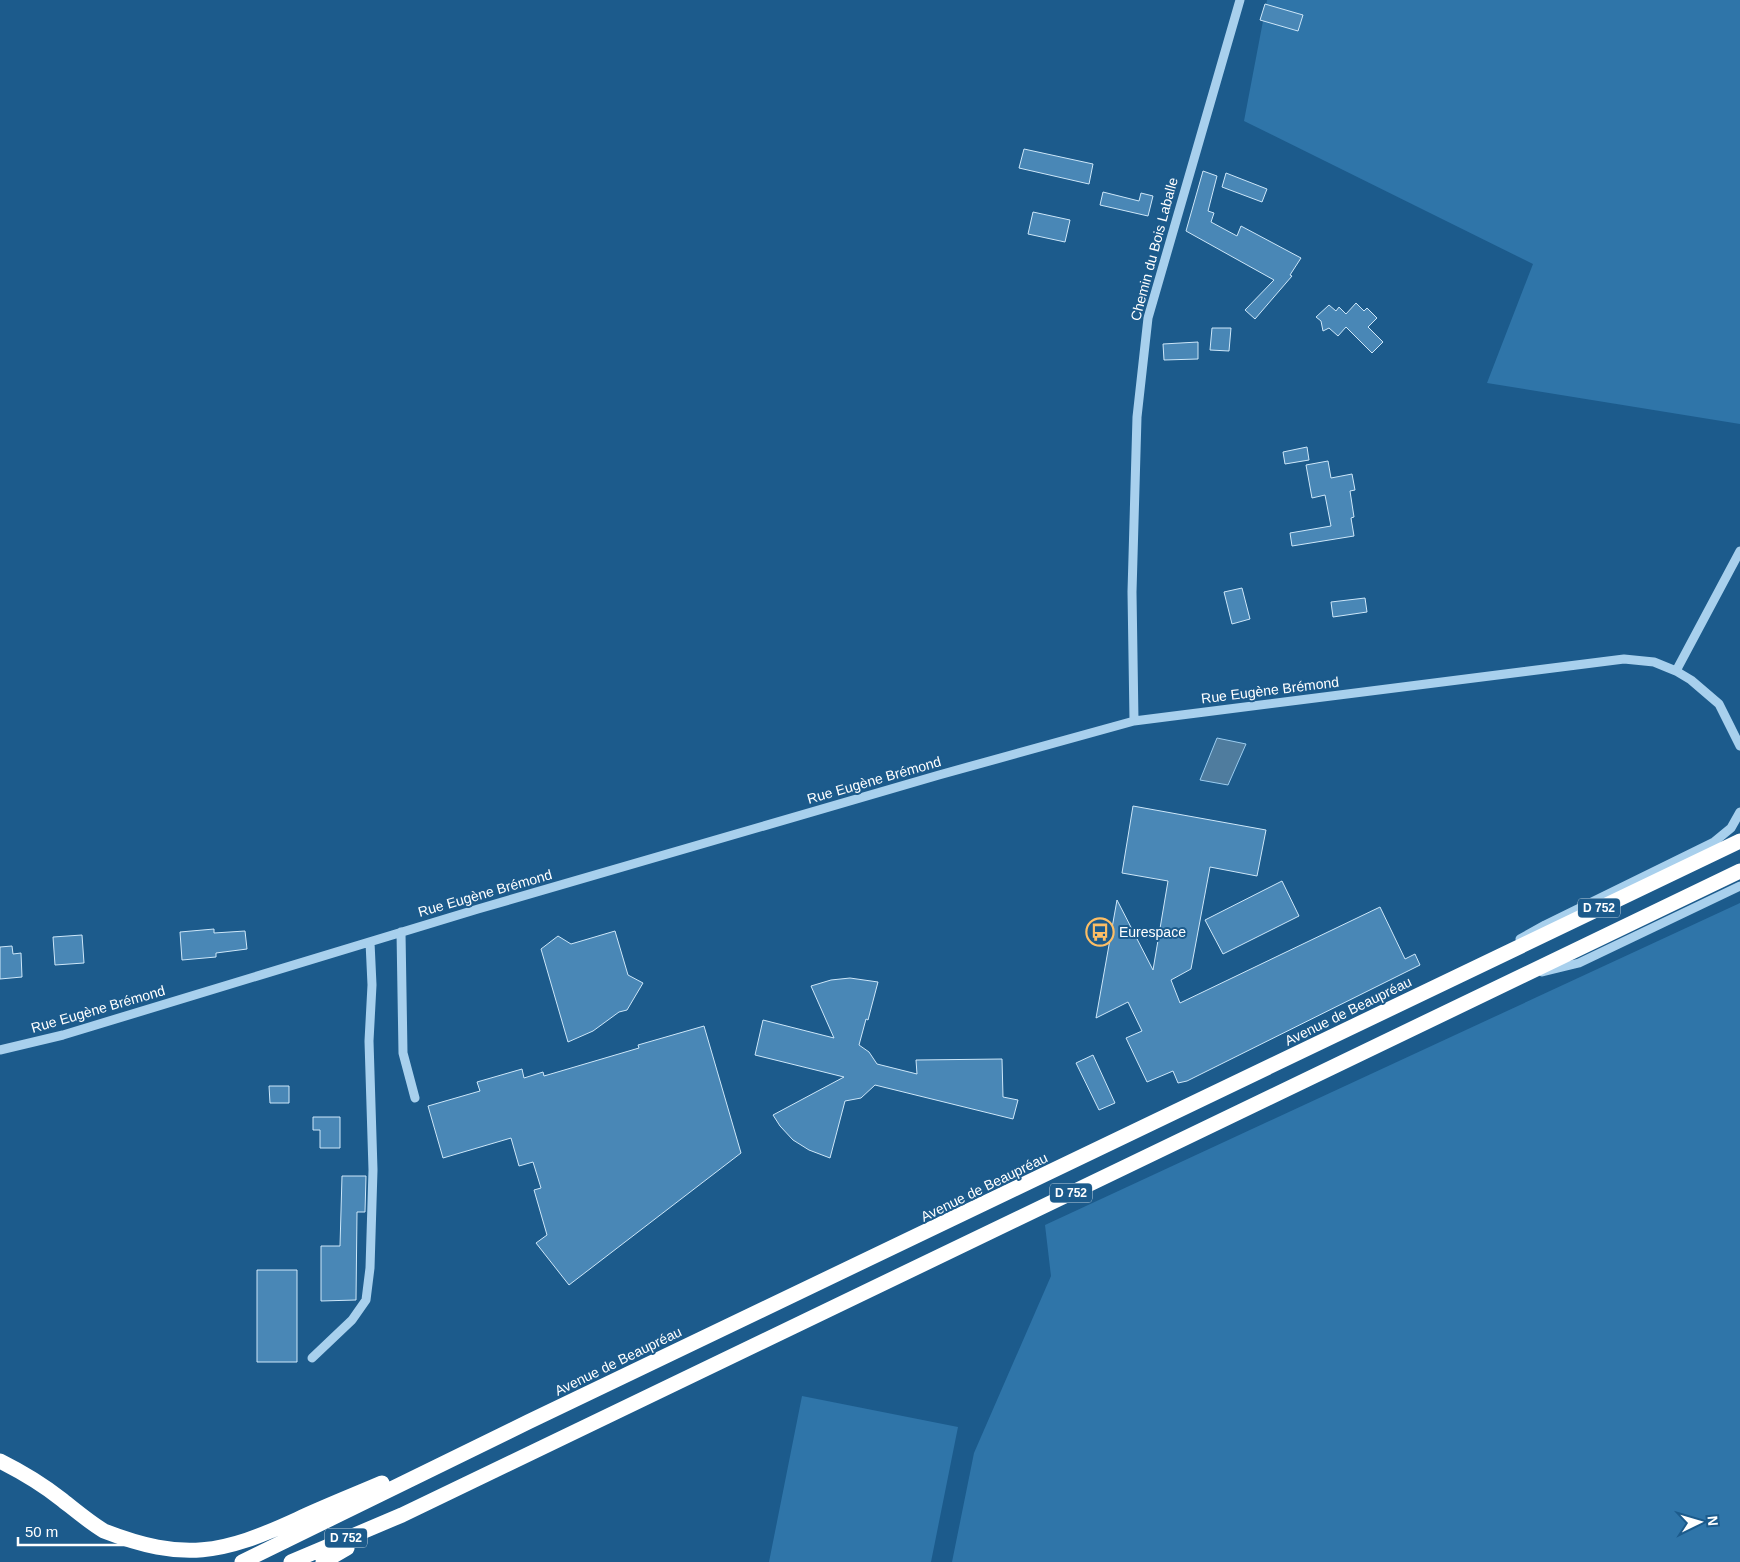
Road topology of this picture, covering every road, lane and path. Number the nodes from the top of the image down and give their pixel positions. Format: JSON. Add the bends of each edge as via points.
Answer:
{"nodes":[{"id":1,"x":1240,"y":0,"type":"edge"},
{"id":2,"x":1740,"y":551,"type":"edge"},
{"id":3,"x":1676,"y":671,"type":"junction"},
{"id":4,"x":1134,"y":721,"type":"junction"},
{"id":5,"x":1740,"y":746,"type":"edge"},
{"id":6,"x":1740,"y":812,"type":"edge"},
{"id":7,"x":1740,"y":841,"type":"edge"},
{"id":8,"x":1740,"y":871,"type":"edge"},
{"id":9,"x":1740,"y":886,"type":"edge"},
{"id":10,"x":401,"y":932,"type":"junction"},
{"id":11,"x":370,"y":942,"type":"junction"},
{"id":12,"x":1458,"y":976,"type":"junction"},
{"id":13,"x":1518,"y":978,"type":"junction"},
{"id":14,"x":0,"y":1050,"type":"edge"},
{"id":15,"x":415,"y":1098,"type":"dead end"},
{"id":16,"x":312,"y":1358,"type":"dead end"},
{"id":17,"x":475,"y":1448,"type":"junction"},
{"id":18,"x":0,"y":1461,"type":"edge"},
{"id":19,"x":402,"y":1515,"type":"junction"},
{"id":20,"x":242,"y":1562,"type":"edge"},
{"id":21,"x":291,"y":1562,"type":"edge"},
{"id":22,"x":323,"y":1562,"type":"edge"}],
"edges":[{"from":1,"to":4,"type":"street","name":"Chemin du Bois Laballe","via":[[1148,318],[1137,416],[1132,592]]},
{"from":2,"to":3,"type":"street"},
{"from":3,"to":4,"type":"street","name":"Rue Eugène Brémond","via":[[1654,662],[1624,659]]},
{"from":3,"to":5,"type":"street","name":"Rue Eugène Brémond","via":[[1719,704]]},
{"from":4,"to":10,"type":"street","name":"Rue Eugène Brémond"},
{"from":6,"to":12,"type":"street","via":[[1731,828],[1714,842],[1545,924]]},
{"from":7,"to":12,"type":"highway","name":"Avenue de Beaupréau","number":"D 752"},
{"from":8,"to":13,"type":"highway","number":"D 752"},
{"from":9,"to":13,"type":"street","via":[[1579,963]]},
{"from":10,"to":11,"type":"street","name":"Rue Eugène Brémond"},
{"from":10,"to":15,"type":"street","via":[[403,1053]]},
{"from":11,"to":14,"type":"street","name":"Rue Eugène Brémond","via":[[63,1035]]},
{"from":11,"to":16,"type":"street","via":[[372,1170],[370,1268],[366,1300],[352,1320]]},
{"from":12,"to":17,"type":"highway","name":"Avenue de Beaupréau","number":"D 752"},
{"from":13,"to":19,"type":"highway","number":"D 752"},
{"from":17,"to":18,"type":"highway","via":[[435,1460],[235,1547],[191,1556],[166,1554],[103,1530],[28,1475]]},
{"from":17,"to":20,"type":"highway","name":"Avenue de Beaupréau","number":"D 752"},
{"from":19,"to":21,"type":"highway","number":"D 752"},
{"from":19,"to":22,"type":"highway"}]}
